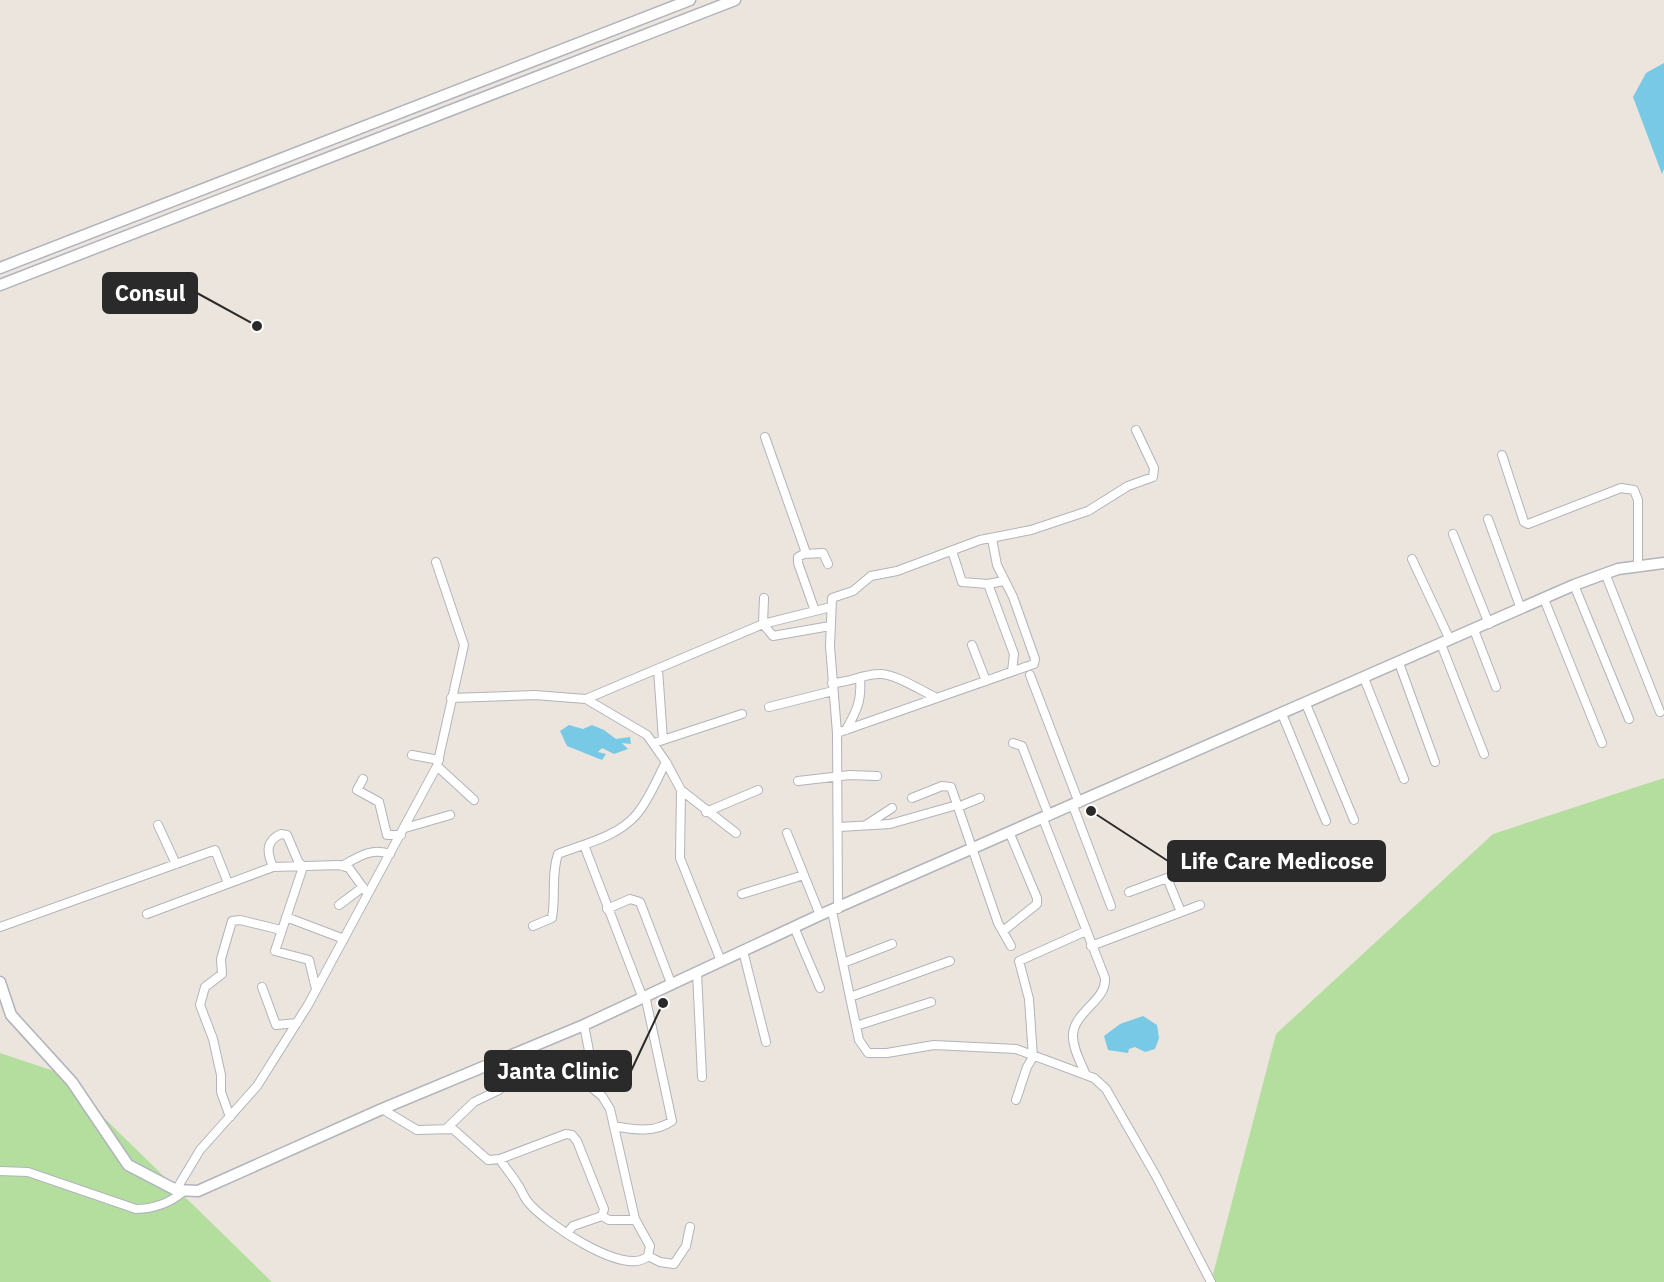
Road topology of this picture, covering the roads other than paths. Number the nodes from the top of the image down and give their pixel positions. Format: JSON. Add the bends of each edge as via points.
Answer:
{"nodes":[{"id":1,"x":690,"y":0,"type":"edge"},
{"id":2,"x":735,"y":0,"type":"edge"},
{"id":3,"x":0,"y":268,"type":"edge"},
{"id":4,"x":0,"y":285,"type":"edge"},
{"id":5,"x":1136,"y":430,"type":"dead end"},
{"id":6,"x":765,"y":437,"type":"dead end"},
{"id":7,"x":1502,"y":455,"type":"dead end"},
{"id":8,"x":1488,"y":519,"type":"dead end"},
{"id":9,"x":1453,"y":534,"type":"dead end"},
{"id":10,"x":992,"y":539,"type":"junction"},
{"id":11,"x":952,"y":551,"type":"junction"},
{"id":12,"x":804,"y":554,"type":"junction"},
{"id":13,"x":1412,"y":559,"type":"dead end"},
{"id":14,"x":436,"y":562,"type":"dead end"},
{"id":15,"x":1664,"y":563,"type":"edge"},
{"id":16,"x":828,"y":564,"type":"dead end"},
{"id":17,"x":1638,"y":566,"type":"junction"},
{"id":18,"x":1605,"y":573,"type":"junction"},
{"id":19,"x":1004,"y":581,"type":"junction"},
{"id":20,"x":988,"y":585,"type":"junction"},
{"id":21,"x":1574,"y":585,"type":"junction"},
{"id":22,"x":764,"y":598,"type":"dead end"},
{"id":23,"x":1544,"y":599,"type":"junction"},
{"id":24,"x":831,"y":607,"type":"junction"},
{"id":25,"x":1521,"y":609,"type":"junction"},
{"id":26,"x":815,"y":611,"type":"junction"},
{"id":27,"x":763,"y":624,"type":"junction"},
{"id":28,"x":1489,"y":624,"type":"junction"},
{"id":29,"x":830,"y":626,"type":"junction"},
{"id":30,"x":1474,"y":630,"type":"junction"},
{"id":31,"x":1445,"y":642,"type":"junction"},
{"id":32,"x":972,"y":645,"type":"dead end"},
{"id":33,"x":1399,"y":663,"type":"junction"},
{"id":34,"x":658,"y":669,"type":"junction"},
{"id":35,"x":1012,"y":671,"type":"junction"},
{"id":36,"x":1030,"y":675,"type":"dead end"},
{"id":37,"x":1364,"y":678,"type":"junction"},
{"id":38,"x":860,"y":679,"type":"junction"},
{"id":39,"x":986,"y":681,"type":"junction"},
{"id":40,"x":832,"y":687,"type":"junction"},
{"id":41,"x":1496,"y":687,"type":"dead end"},
{"id":42,"x":937,"y":698,"type":"junction"},
{"id":43,"x":451,"y":699,"type":"junction"},
{"id":44,"x":586,"y":699,"type":"junction"},
{"id":45,"x":1306,"y":704,"type":"junction"},
{"id":46,"x":769,"y":706,"type":"dead end"},
{"id":47,"x":1660,"y":712,"type":"dead end"},
{"id":48,"x":742,"y":714,"type":"dead end"},
{"id":49,"x":1282,"y":714,"type":"junction"},
{"id":50,"x":1629,"y":719,"type":"dead end"},
{"id":51,"x":846,"y":730,"type":"junction"},
{"id":52,"x":837,"y":733,"type":"junction"},
{"id":53,"x":663,"y":740,"type":"junction"},
{"id":54,"x":654,"y":743,"type":"junction"},
{"id":55,"x":1013,"y":743,"type":"dead end"},
{"id":56,"x":1602,"y":743,"type":"dead end"},
{"id":57,"x":1484,"y":754,"type":"dead end"},
{"id":58,"x":412,"y":755,"type":"dead end"},
{"id":59,"x":666,"y":762,"type":"junction"},
{"id":60,"x":1435,"y":762,"type":"dead end"},
{"id":61,"x":438,"y":763,"type":"junction"},
{"id":62,"x":838,"y":776,"type":"junction"},
{"id":63,"x":877,"y":776,"type":"dead end"},
{"id":64,"x":363,"y":779,"type":"dead end"},
{"id":65,"x":1404,"y":779,"type":"dead end"},
{"id":66,"x":798,"y":781,"type":"dead end"},
{"id":67,"x":681,"y":790,"type":"junction"},
{"id":68,"x":758,"y":790,"type":"dead end"},
{"id":69,"x":912,"y":798,"type":"dead end"},
{"id":70,"x":980,"y":798,"type":"dead end"},
{"id":71,"x":474,"y":800,"type":"dead end"},
{"id":72,"x":1076,"y":804,"type":"junction"},
{"id":73,"x":958,"y":806,"type":"junction"},
{"id":74,"x":892,"y":807,"type":"dead end"},
{"id":75,"x":706,"y":812,"type":"junction"},
{"id":76,"x":450,"y":815,"type":"dead end"},
{"id":77,"x":1046,"y":817,"type":"junction"},
{"id":78,"x":1354,"y":820,"type":"dead end"},
{"id":79,"x":1326,"y":821,"type":"dead end"},
{"id":80,"x":158,"y":825,"type":"dead end"},
{"id":81,"x":865,"y":826,"type":"junction"},
{"id":82,"x":839,"y":827,"type":"junction"},
{"id":83,"x":403,"y":831,"type":"junction"},
{"id":84,"x":736,"y":833,"type":"dead end"},
{"id":85,"x":786,"y":833,"type":"dead end"},
{"id":86,"x":1010,"y":834,"type":"junction"},
{"id":87,"x":584,"y":845,"type":"junction"},
{"id":88,"x":974,"y":849,"type":"junction"},
{"id":89,"x":390,"y":854,"type":"junction"},
{"id":90,"x":176,"y":864,"type":"junction"},
{"id":91,"x":342,"y":866,"type":"junction"},
{"id":92,"x":273,"y":867,"type":"junction"},
{"id":93,"x":303,"y":867,"type":"junction"},
{"id":94,"x":804,"y":875,"type":"junction"},
{"id":95,"x":1176,"y":875,"type":"dead end"},
{"id":96,"x":1167,"y":878,"type":"junction"},
{"id":97,"x":228,"y":883,"type":"junction"},
{"id":98,"x":365,"y":890,"type":"junction"},
{"id":99,"x":1129,"y":892,"type":"dead end"},
{"id":100,"x":742,"y":894,"type":"dead end"},
{"id":101,"x":339,"y":905,"type":"dead end"},
{"id":102,"x":1200,"y":905,"type":"dead end"},
{"id":103,"x":1111,"y":906,"type":"dead end"},
{"id":104,"x":607,"y":909,"type":"junction"},
{"id":105,"x":835,"y":910,"type":"junction"},
{"id":106,"x":1181,"y":912,"type":"junction"},
{"id":107,"x":147,"y":914,"type":"dead end"},
{"id":108,"x":820,"y":915,"type":"junction"},
{"id":109,"x":286,"y":917,"type":"junction"},
{"id":110,"x":532,"y":926,"type":"dead end"},
{"id":111,"x":0,"y":927,"type":"edge"},
{"id":112,"x":794,"y":927,"type":"junction"},
{"id":113,"x":281,"y":930,"type":"junction"},
{"id":114,"x":1003,"y":931,"type":"junction"},
{"id":115,"x":1086,"y":931,"type":"junction"},
{"id":116,"x":344,"y":939,"type":"junction"},
{"id":117,"x":892,"y":944,"type":"dead end"},
{"id":118,"x":1011,"y":946,"type":"dead end"},
{"id":119,"x":1091,"y":946,"type":"junction"},
{"id":120,"x":742,"y":951,"type":"junction"},
{"id":121,"x":721,"y":961,"type":"junction"},
{"id":122,"x":950,"y":961,"type":"dead end"},
{"id":123,"x":843,"y":963,"type":"junction"},
{"id":124,"x":697,"y":972,"type":"junction"},
{"id":125,"x":0,"y":982,"type":"edge"},
{"id":126,"x":671,"y":983,"type":"junction"},
{"id":127,"x":262,"y":987,"type":"dead end"},
{"id":128,"x":820,"y":988,"type":"dead end"},
{"id":129,"x":316,"y":989,"type":"junction"},
{"id":130,"x":643,"y":996,"type":"junction"},
{"id":131,"x":850,"y":997,"type":"junction"},
{"id":132,"x":931,"y":1002,"type":"dead end"},
{"id":133,"x":0,"y":1011,"type":"edge"},
{"id":134,"x":11,"y":1015,"type":"junction"},
{"id":135,"x":297,"y":1023,"type":"junction"},
{"id":136,"x":584,"y":1025,"type":"junction"},
{"id":137,"x":856,"y":1026,"type":"junction"},
{"id":138,"x":766,"y":1042,"type":"dead end"},
{"id":139,"x":1034,"y":1057,"type":"junction"},
{"id":140,"x":496,"y":1062,"type":"junction"},
{"id":141,"x":1086,"y":1075,"type":"junction"},
{"id":142,"x":702,"y":1077,"type":"dead end"},
{"id":143,"x":1016,"y":1100,"type":"dead end"},
{"id":144,"x":382,"y":1109,"type":"junction"},
{"id":145,"x":230,"y":1117,"type":"junction"},
{"id":146,"x":614,"y":1126,"type":"junction"},
{"id":147,"x":447,"y":1128,"type":"junction"},
{"id":148,"x":501,"y":1159,"type":"junction"},
{"id":149,"x":0,"y":1171,"type":"edge"},
{"id":150,"x":179,"y":1191,"type":"junction"},
{"id":151,"x":602,"y":1216,"type":"junction"},
{"id":152,"x":635,"y":1220,"type":"junction"},
{"id":153,"x":690,"y":1227,"type":"dead end"},
{"id":154,"x":568,"y":1232,"type":"junction"},
{"id":155,"x":648,"y":1256,"type":"junction"},
{"id":156,"x":1211,"y":1282,"type":"edge"}],
"edges":[{"from":1,"to":3,"type":"street"},
{"from":2,"to":4,"type":"street"},
{"from":5,"to":10,"type":"street","via":[[1154,468],[1153,477],[1128,486],[1088,511]]},
{"from":6,"to":12,"type":"street"},
{"from":7,"to":17,"type":"street","via":[[1527,524],[1621,488],[1634,490],[1638,500]]},
{"from":8,"to":25,"type":"street"},
{"from":9,"to":28,"type":"street"},
{"from":10,"to":11,"type":"street"},
{"from":10,"to":19,"type":"street"},
{"from":11,"to":20,"type":"street","via":[[962,582]]},
{"from":11,"to":24,"type":"street","via":[[871,576],[853,591],[834,596]]},
{"from":12,"to":16,"type":"street","via":[[823,553]]},
{"from":12,"to":26,"type":"street","via":[[798,557],[798,563]]},
{"from":13,"to":31,"type":"street"},
{"from":14,"to":43,"type":"street","via":[[464,645]]},
{"from":15,"to":17,"type":"street"},
{"from":17,"to":18,"type":"street"},
{"from":18,"to":21,"type":"street"},
{"from":18,"to":47,"type":"street"},
{"from":19,"to":20,"type":"street"},
{"from":19,"to":35,"type":"street","via":[[1035,659],[1034,664]]},
{"from":20,"to":35,"type":"street","via":[[1014,654]]},
{"from":21,"to":23,"type":"street"},
{"from":21,"to":50,"type":"street"},
{"from":22,"to":27,"type":"street"},
{"from":23,"to":25,"type":"street"},
{"from":23,"to":56,"type":"street"},
{"from":24,"to":26,"type":"street"},
{"from":24,"to":29,"type":"street"},
{"from":25,"to":28,"type":"street"},
{"from":26,"to":27,"type":"street"},
{"from":27,"to":29,"type":"street","via":[[773,636]]},
{"from":27,"to":34,"type":"street"},
{"from":28,"to":30,"type":"street"},
{"from":29,"to":40,"type":"street"},
{"from":30,"to":31,"type":"street"},
{"from":30,"to":41,"type":"street"},
{"from":31,"to":33,"type":"street"},
{"from":31,"to":57,"type":"street"},
{"from":32,"to":39,"type":"street"},
{"from":33,"to":37,"type":"street"},
{"from":33,"to":60,"type":"street"},
{"from":34,"to":44,"type":"street"},
{"from":34,"to":53,"type":"street"},
{"from":35,"to":39,"type":"street"},
{"from":36,"to":72,"type":"street"},
{"from":37,"to":45,"type":"street"},
{"from":37,"to":65,"type":"street"},
{"from":38,"to":40,"type":"street"},
{"from":38,"to":42,"type":"street","via":[[888,675]]},
{"from":38,"to":51,"type":"street","via":[[859,708]]},
{"from":39,"to":42,"type":"street"},
{"from":40,"to":46,"type":"street"},
{"from":40,"to":52,"type":"street"},
{"from":42,"to":51,"type":"street"},
{"from":43,"to":44,"type":"street"},
{"from":43,"to":61,"type":"street"},
{"from":44,"to":54,"type":"street"},
{"from":45,"to":49,"type":"street"},
{"from":45,"to":78,"type":"street"},
{"from":48,"to":53,"type":"street"},
{"from":49,"to":72,"type":"street"},
{"from":49,"to":79,"type":"street"},
{"from":51,"to":52,"type":"street"},
{"from":52,"to":62,"type":"street"},
{"from":53,"to":54,"type":"street"},
{"from":54,"to":59,"type":"street"},
{"from":55,"to":77,"type":"street","via":[[1022,746]]},
{"from":58,"to":61,"type":"street"},
{"from":59,"to":67,"type":"street"},
{"from":59,"to":87,"type":"street","via":[[638,814]]},
{"from":61,"to":71,"type":"street"},
{"from":61,"to":83,"type":"street"},
{"from":62,"to":63,"type":"street"},
{"from":62,"to":66,"type":"street"},
{"from":62,"to":82,"type":"street"},
{"from":64,"to":83,"type":"street","via":[[357,790],[379,802],[387,835]]},
{"from":67,"to":75,"type":"street"},
{"from":67,"to":121,"type":"street","via":[[680,858]]},
{"from":68,"to":75,"type":"street"},
{"from":69,"to":73,"type":"street","via":[[946,785],[951,787]]},
{"from":70,"to":73,"type":"street"},
{"from":72,"to":77,"type":"street"},
{"from":72,"to":103,"type":"street"},
{"from":73,"to":81,"type":"street","via":[[890,824]]},
{"from":73,"to":88,"type":"street"},
{"from":74,"to":81,"type":"street"},
{"from":75,"to":84,"type":"street"},
{"from":76,"to":83,"type":"street"},
{"from":77,"to":86,"type":"street"},
{"from":77,"to":115,"type":"street"},
{"from":80,"to":90,"type":"street"},
{"from":81,"to":82,"type":"street"},
{"from":82,"to":105,"type":"street"},
{"from":83,"to":89,"type":"street"},
{"from":85,"to":94,"type":"street"},
{"from":86,"to":88,"type":"street"},
{"from":86,"to":114,"type":"street","via":[[1038,898],[1037,904]]},
{"from":87,"to":104,"type":"street"},
{"from":87,"to":110,"type":"street","via":[[558,854],[552,918]]},
{"from":88,"to":105,"type":"street"},
{"from":88,"to":114,"type":"street"},
{"from":89,"to":91,"type":"street","via":[[379,850]]},
{"from":89,"to":98,"type":"street"},
{"from":90,"to":97,"type":"street","via":[[216,850]]},
{"from":90,"to":111,"type":"street"},
{"from":91,"to":93,"type":"street"},
{"from":91,"to":98,"type":"street","via":[[349,868]]},
{"from":92,"to":93,"type":"street"},
{"from":92,"to":93,"type":"street","via":[[268,850],[270,842],[281,834],[287,835]]},
{"from":92,"to":97,"type":"street"},
{"from":93,"to":109,"type":"street"},
{"from":94,"to":100,"type":"street"},
{"from":94,"to":108,"type":"street"},
{"from":95,"to":96,"type":"street"},
{"from":96,"to":99,"type":"street"},
{"from":96,"to":106,"type":"street"},
{"from":97,"to":107,"type":"street"},
{"from":98,"to":101,"type":"street"},
{"from":98,"to":116,"type":"street"},
{"from":102,"to":106,"type":"street"},
{"from":104,"to":126,"type":"street","via":[[630,899],[640,902]]},
{"from":104,"to":130,"type":"street"},
{"from":105,"to":108,"type":"street"},
{"from":105,"to":123,"type":"street"},
{"from":106,"to":119,"type":"street"},
{"from":108,"to":112,"type":"street"},
{"from":109,"to":113,"type":"street"},
{"from":109,"to":116,"type":"street"},
{"from":112,"to":120,"type":"street"},
{"from":112,"to":128,"type":"street"},
{"from":113,"to":129,"type":"street","via":[[276,953],[309,960]]},
{"from":113,"to":145,"type":"street","via":[[232,921],[221,959],[222,974],[203,990],[200,1005],[213,1039],[221,1092]]},
{"from":114,"to":118,"type":"street"},
{"from":115,"to":119,"type":"street"},
{"from":115,"to":139,"type":"street","via":[[1019,961],[1029,999]]},
{"from":116,"to":129,"type":"street"},
{"from":117,"to":123,"type":"street"},
{"from":119,"to":141,"type":"street","via":[[1106,983],[1074,1026],[1074,1041]]},
{"from":120,"to":121,"type":"street"},
{"from":120,"to":138,"type":"street"},
{"from":121,"to":124,"type":"street"},
{"from":122,"to":131,"type":"street"},
{"from":123,"to":131,"type":"street"},
{"from":124,"to":126,"type":"street"},
{"from":124,"to":142,"type":"street"},
{"from":125,"to":134,"type":"street"},
{"from":126,"to":130,"type":"street"},
{"from":127,"to":135,"type":"street","via":[[276,1026]]},
{"from":129,"to":135,"type":"street"},
{"from":130,"to":136,"type":"street"},
{"from":130,"to":146,"type":"street","via":[[672,1121],[656,1129]]},
{"from":131,"to":137,"type":"street"},
{"from":132,"to":137,"type":"street"},
{"from":133,"to":134,"type":"street"},
{"from":134,"to":150,"type":"street","via":[[72,1082],[128,1165]]},
{"from":135,"to":145,"type":"street","via":[[257,1086]]},
{"from":136,"to":140,"type":"street"},
{"from":136,"to":146,"type":"street","via":[[590,1056],[585,1074],[587,1084],[606,1102]]},
{"from":137,"to":139,"type":"street","via":[[864,1049],[873,1054],[934,1045],[1016,1049]]},
{"from":139,"to":141,"type":"street"},
{"from":139,"to":143,"type":"street"},
{"from":140,"to":144,"type":"street"},
{"from":140,"to":147,"type":"street","via":[[499,1090],[474,1102]]},
{"from":141,"to":156,"type":"street","via":[[1106,1089]]},
{"from":144,"to":147,"type":"street","via":[[417,1130]]},
{"from":144,"to":150,"type":"street","via":[[198,1191]]},
{"from":145,"to":150,"type":"street","via":[[197,1154]]},
{"from":146,"to":152,"type":"street"},
{"from":147,"to":148,"type":"street","via":[[458,1132],[488,1160]]},
{"from":148,"to":151,"type":"street","via":[[572,1135],[604,1209]]},
{"from":148,"to":154,"type":"street","via":[[528,1203],[554,1226]]},
{"from":149,"to":150,"type":"street","via":[[28,1172],[136,1209],[164,1204]]},
{"from":151,"to":152,"type":"street","via":[[609,1220]]},
{"from":151,"to":154,"type":"street","via":[[573,1226]]},
{"from":152,"to":155,"type":"street","via":[[650,1246]]},
{"from":153,"to":155,"type":"street","via":[[686,1246],[674,1264]]},
{"from":154,"to":155,"type":"street","via":[[584,1245],[622,1260],[641,1261]]}]}
